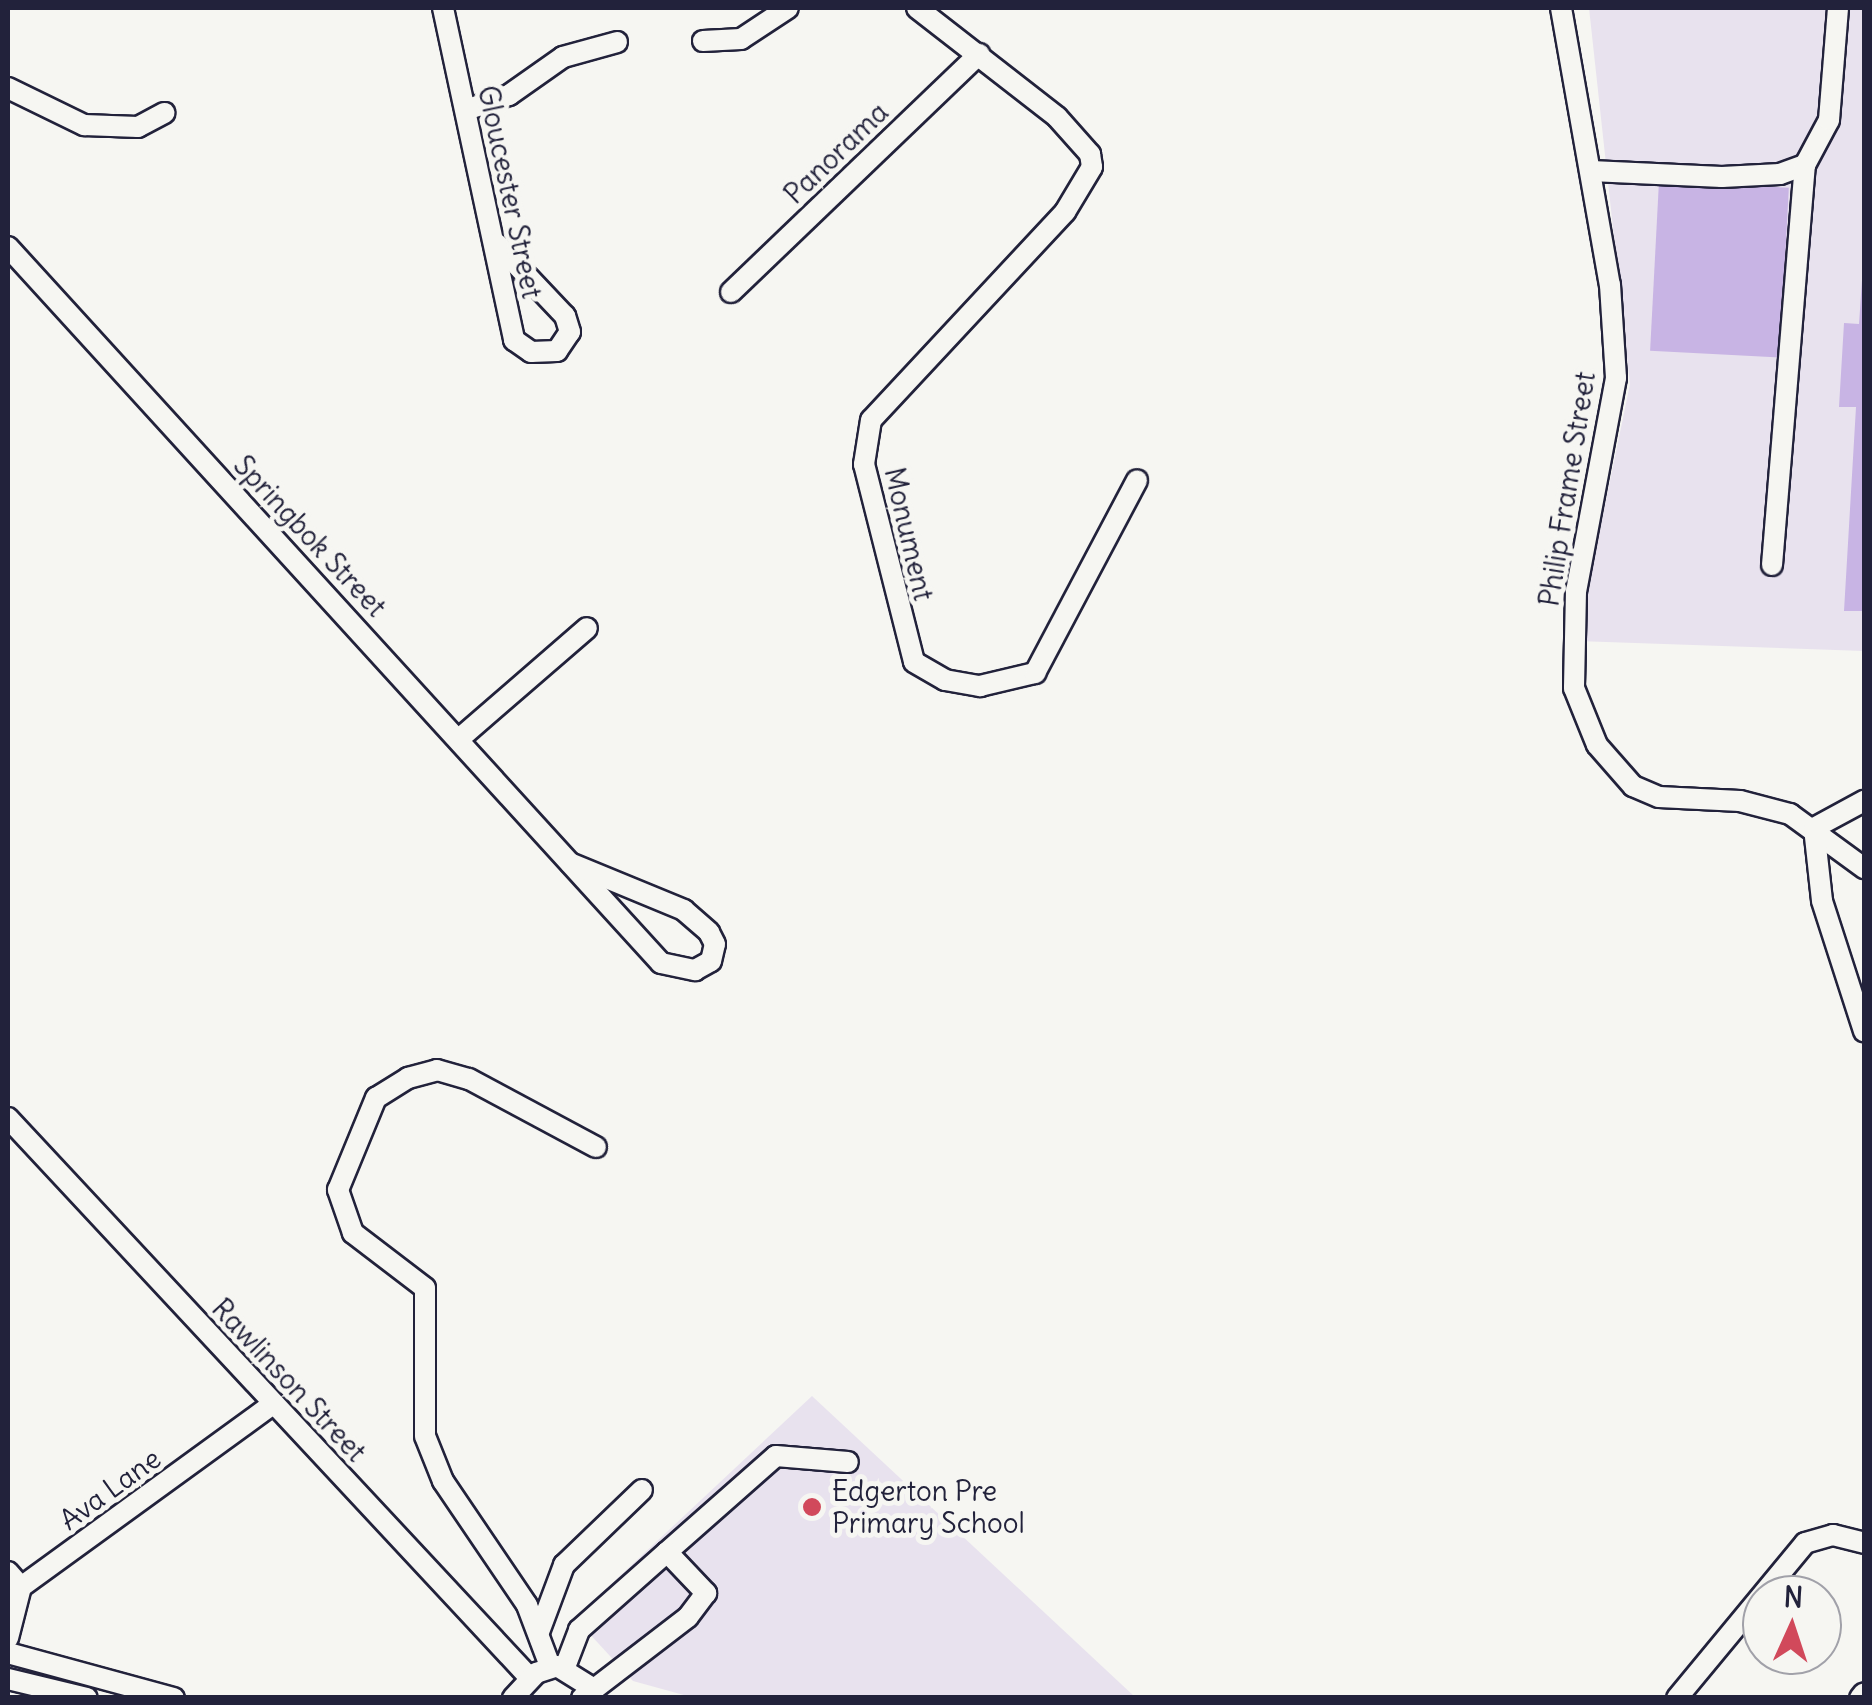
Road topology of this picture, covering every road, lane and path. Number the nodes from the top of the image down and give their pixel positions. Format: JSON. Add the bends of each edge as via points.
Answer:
{"nodes":[{"id":1,"x":443,"y":8,"type":"edge"},
{"id":2,"x":788,"y":8,"type":"edge"},
{"id":3,"x":917,"y":8,"type":"edge"},
{"id":4,"x":1561,"y":8,"type":"edge"},
{"id":5,"x":1838,"y":8,"type":"edge"},
{"id":6,"x":617,"y":42,"type":"dead end"},
{"id":7,"x":703,"y":42,"type":"dead end"},
{"id":8,"x":979,"y":54,"type":"junction"},
{"id":9,"x":8,"y":88,"type":"edge"},
{"id":10,"x":466,"y":110,"type":"junction"},
{"id":11,"x":164,"y":113,"type":"dead end"},
{"id":12,"x":1805,"y":165,"type":"junction"},
{"id":13,"x":1591,"y":171,"type":"junction"},
{"id":14,"x":496,"y":243,"type":"junction"},
{"id":15,"x":8,"y":246,"type":"edge"},
{"id":16,"x":731,"y":292,"type":"dead end"},
{"id":17,"x":1138,"y":480,"type":"dead end"},
{"id":18,"x":1772,"y":565,"type":"dead end"},
{"id":19,"x":587,"y":628,"type":"dead end"},
{"id":20,"x":459,"y":739,"type":"junction"},
{"id":21,"x":1864,"y":801,"type":"edge"},
{"id":22,"x":1814,"y":828,"type":"junction"},
{"id":23,"x":570,"y":863,"type":"junction"},
{"id":24,"x":1864,"y":868,"type":"edge"},
{"id":25,"x":1864,"y":1031,"type":"edge"},
{"id":26,"x":8,"y":1118,"type":"edge"},
{"id":27,"x":596,"y":1146,"type":"dead end"},
{"id":28,"x":273,"y":1404,"type":"junction"},
{"id":29,"x":848,"y":1462,"type":"dead end"},
{"id":30,"x":642,"y":1490,"type":"dead end"},
{"id":31,"x":1864,"y":1543,"type":"edge"},
{"id":32,"x":667,"y":1552,"type":"junction"},
{"id":33,"x":14,"y":1580,"type":"edge"},
{"id":34,"x":539,"y":1632,"type":"junction"},
{"id":35,"x":8,"y":1638,"type":"edge"},
{"id":36,"x":8,"y":1653,"type":"edge"},
{"id":37,"x":558,"y":1667,"type":"junction"},
{"id":38,"x":8,"y":1678,"type":"edge"},
{"id":39,"x":530,"y":1678,"type":"junction"},
{"id":40,"x":588,"y":1693,"type":"edge"},
{"id":41,"x":87,"y":1698,"type":"edge"},
{"id":42,"x":174,"y":1698,"type":"edge"},
{"id":43,"x":513,"y":1698,"type":"edge"},
{"id":44,"x":1677,"y":1698,"type":"edge"}],
"edges":[{"from":1,"to":10,"type":"street","name":"Gloucester Street"},
{"from":2,"to":7,"type":"street","via":[[741,39]]},
{"from":3,"to":8,"type":"street"},
{"from":4,"to":13,"type":"street","name":"Philip Frame Street"},
{"from":5,"to":12,"type":"street","via":[[1830,120]]},
{"from":6,"to":10,"type":"street","via":[[563,56],[509,95]]},
{"from":8,"to":16,"type":"street","name":"Panorama"},
{"from":8,"to":17,"type":"street","name":"Monument","via":[[1057,117],[1090,154],[1092,167],[1079,196],[882,404],[864,438],[878,534],[914,662],[945,680],[980,686],[1035,673]]},
{"from":9,"to":11,"type":"street","via":[[84,125],[138,126]]},
{"from":10,"to":14,"type":"street","name":"Gloucester Street"},
{"from":12,"to":13,"type":"street","via":[[1780,174],[1722,177]]},
{"from":12,"to":18,"type":"street"},
{"from":13,"to":22,"type":"street","name":"Philip Frame Street","via":[[1614,311],[1616,378],[1576,591],[1574,688],[1597,745],[1633,786],[1659,797],[1740,800]]},
{"from":14,"to":14,"type":"street","name":"Gloucester Street","via":[[514,340],[531,352],[557,351],[570,332],[565,316]]},
{"from":15,"to":20,"type":"street","name":"Springbok Street"},
{"from":19,"to":20,"type":"street"},
{"from":20,"to":23,"type":"street","name":"Springbok Street"},
{"from":21,"to":22,"type":"street"},
{"from":22,"to":24,"type":"street"},
{"from":22,"to":25,"type":"street","via":[[1822,901]]},
{"from":23,"to":23,"type":"street","name":"Springbok Street","via":[[661,963],[695,970],[711,962],[715,944],[709,932],[684,910]]},
{"from":26,"to":28,"type":"street","name":"Rawlinson Street"},
{"from":27,"to":34,"type":"street","via":[[470,1079],[437,1070],[376,1098],[338,1190],[354,1233],[425,1288],[424,1436],[442,1481],[514,1582]]},
{"from":28,"to":33,"type":"street","name":"Ava Lane"},
{"from":28,"to":39,"type":"street","name":"Rawlinson Street"},
{"from":29,"to":32,"type":"street","via":[[776,1456]]},
{"from":30,"to":34,"type":"street","via":[[564,1565]]},
{"from":31,"to":44,"type":"street","via":[[1833,1535],[1805,1543]]},
{"from":32,"to":37,"type":"street","via":[[580,1630]]},
{"from":32,"to":40,"type":"street","via":[[706,1594],[688,1617]]},
{"from":33,"to":35,"type":"street","name":"Ava Lane"},
{"from":34,"to":37,"type":"street"},
{"from":36,"to":42,"type":"street"},
{"from":37,"to":39,"type":"street"},
{"from":37,"to":40,"type":"street"},
{"from":38,"to":41,"type":"street"},
{"from":39,"to":43,"type":"street"}]}
